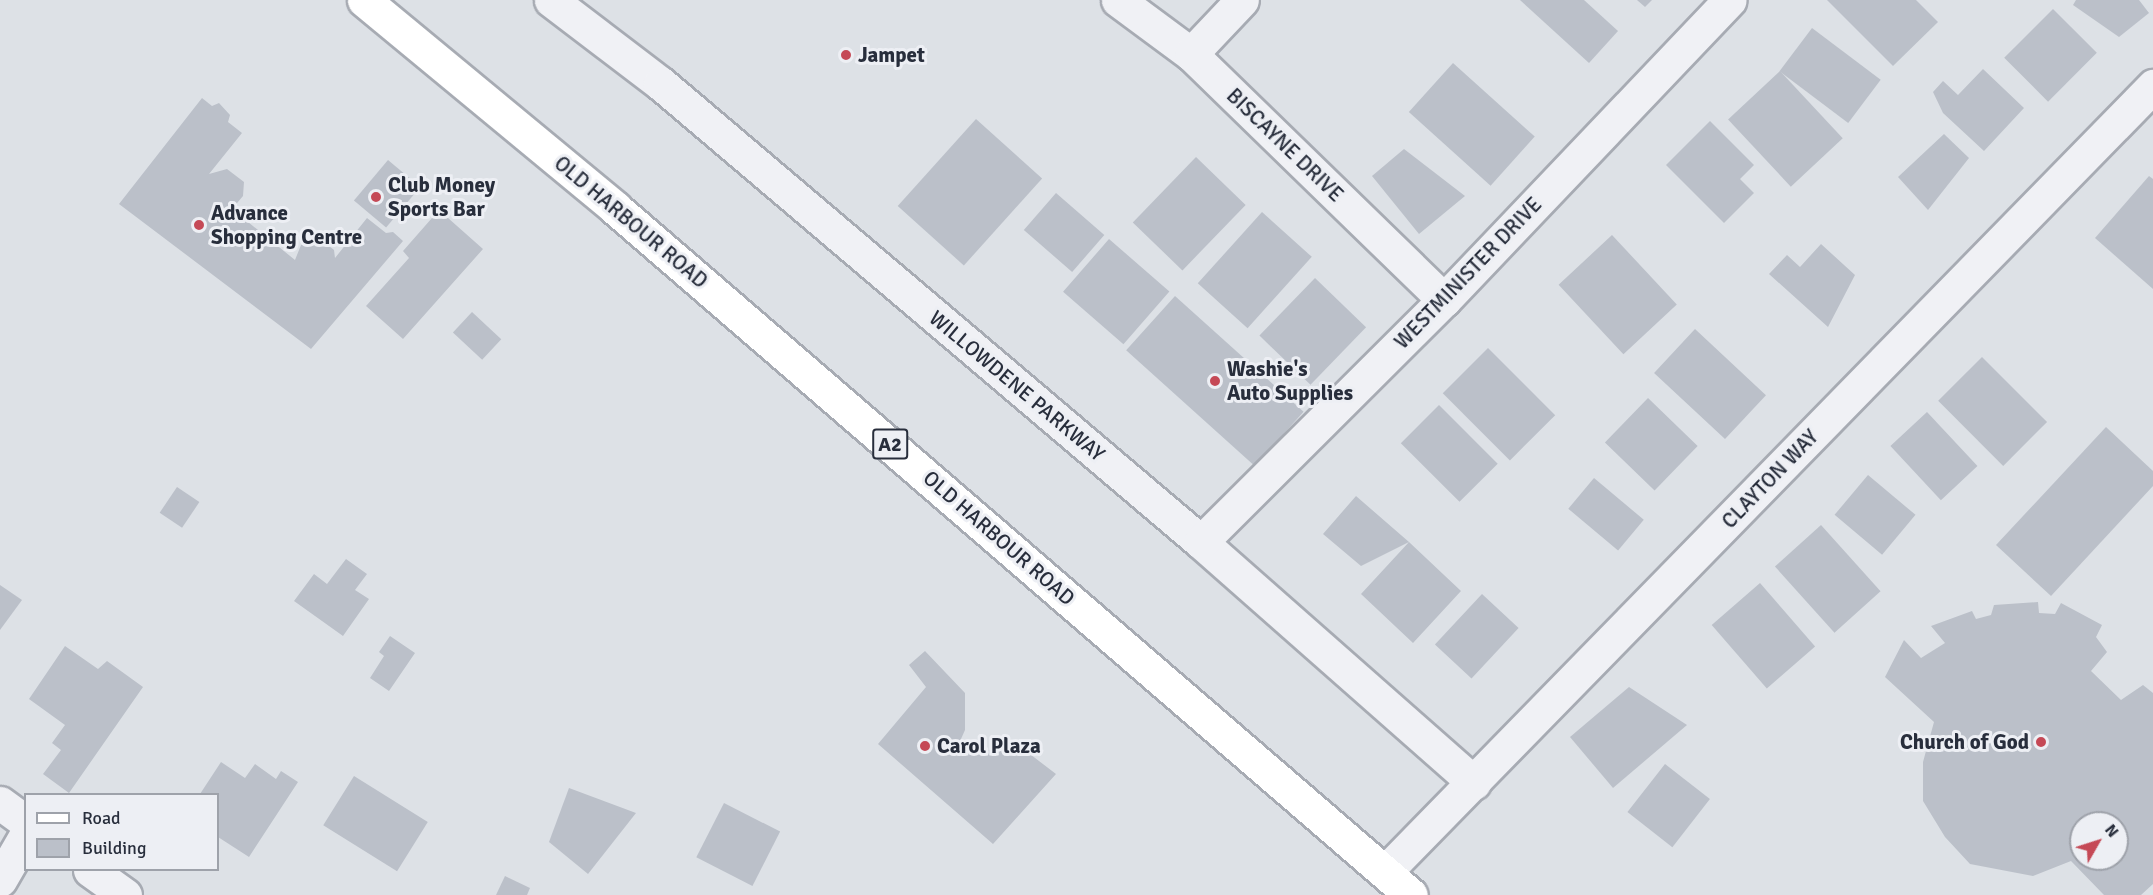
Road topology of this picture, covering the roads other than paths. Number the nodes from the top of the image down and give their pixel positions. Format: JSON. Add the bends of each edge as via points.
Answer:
{"nodes":[{"id":1,"x":364,"y":0,"type":"edge"},
{"id":2,"x":551,"y":0,"type":"edge"},
{"id":3,"x":1118,"y":0,"type":"edge"},
{"id":4,"x":1242,"y":0,"type":"edge"},
{"id":5,"x":1730,"y":0,"type":"edge"},
{"id":6,"x":1191,"y":54,"type":"junction"},
{"id":7,"x":2153,"y":86,"type":"edge"},
{"id":8,"x":1444,"y":300,"type":"junction"},
{"id":9,"x":1201,"y":542,"type":"junction"},
{"id":10,"x":1474,"y":783,"type":"junction"},
{"id":11,"x":0,"y":803,"type":"edge"},
{"id":12,"x":24,"y":821,"type":"edge"},
{"id":13,"x":24,"y":838,"type":"edge"},
{"id":14,"x":91,"y":871,"type":"edge"},
{"id":15,"x":1386,"y":871,"type":"junction"},
{"id":16,"x":0,"y":880,"type":"edge"},
{"id":17,"x":125,"y":895,"type":"edge"},
{"id":18,"x":1411,"y":895,"type":"edge"}],
"edges":[{"from":1,"to":15,"type":"main road","name":"OLD HARBOUR ROAD","number":"A2","via":[[615,208]]},
{"from":2,"to":9,"type":"street","name":"WILLOWDENE PARKWAY","via":[[660,83]]},
{"from":3,"to":6,"type":"street","name":"BISCAYNE DRIVE"},
{"from":4,"to":6,"type":"street"},
{"from":5,"to":8,"type":"street","name":"WESTMINISTER DRIVE"},
{"from":6,"to":8,"type":"street","name":"BISCAYNE DRIVE"},
{"from":7,"to":10,"type":"street","name":"CLAYTON WAY"},
{"from":8,"to":9,"type":"street","name":"WESTMINISTER DRIVE"},
{"from":9,"to":10,"type":"street","name":"WILLOWDENE PARKWAY"},
{"from":10,"to":15,"type":"street","name":"CLAYTON WAY"},
{"from":11,"to":12,"type":"street"},
{"from":13,"to":16,"type":"street"},
{"from":14,"to":17,"type":"street"},
{"from":15,"to":18,"type":"main road","name":"OLD HARBOUR ROAD","number":"A2"}]}
